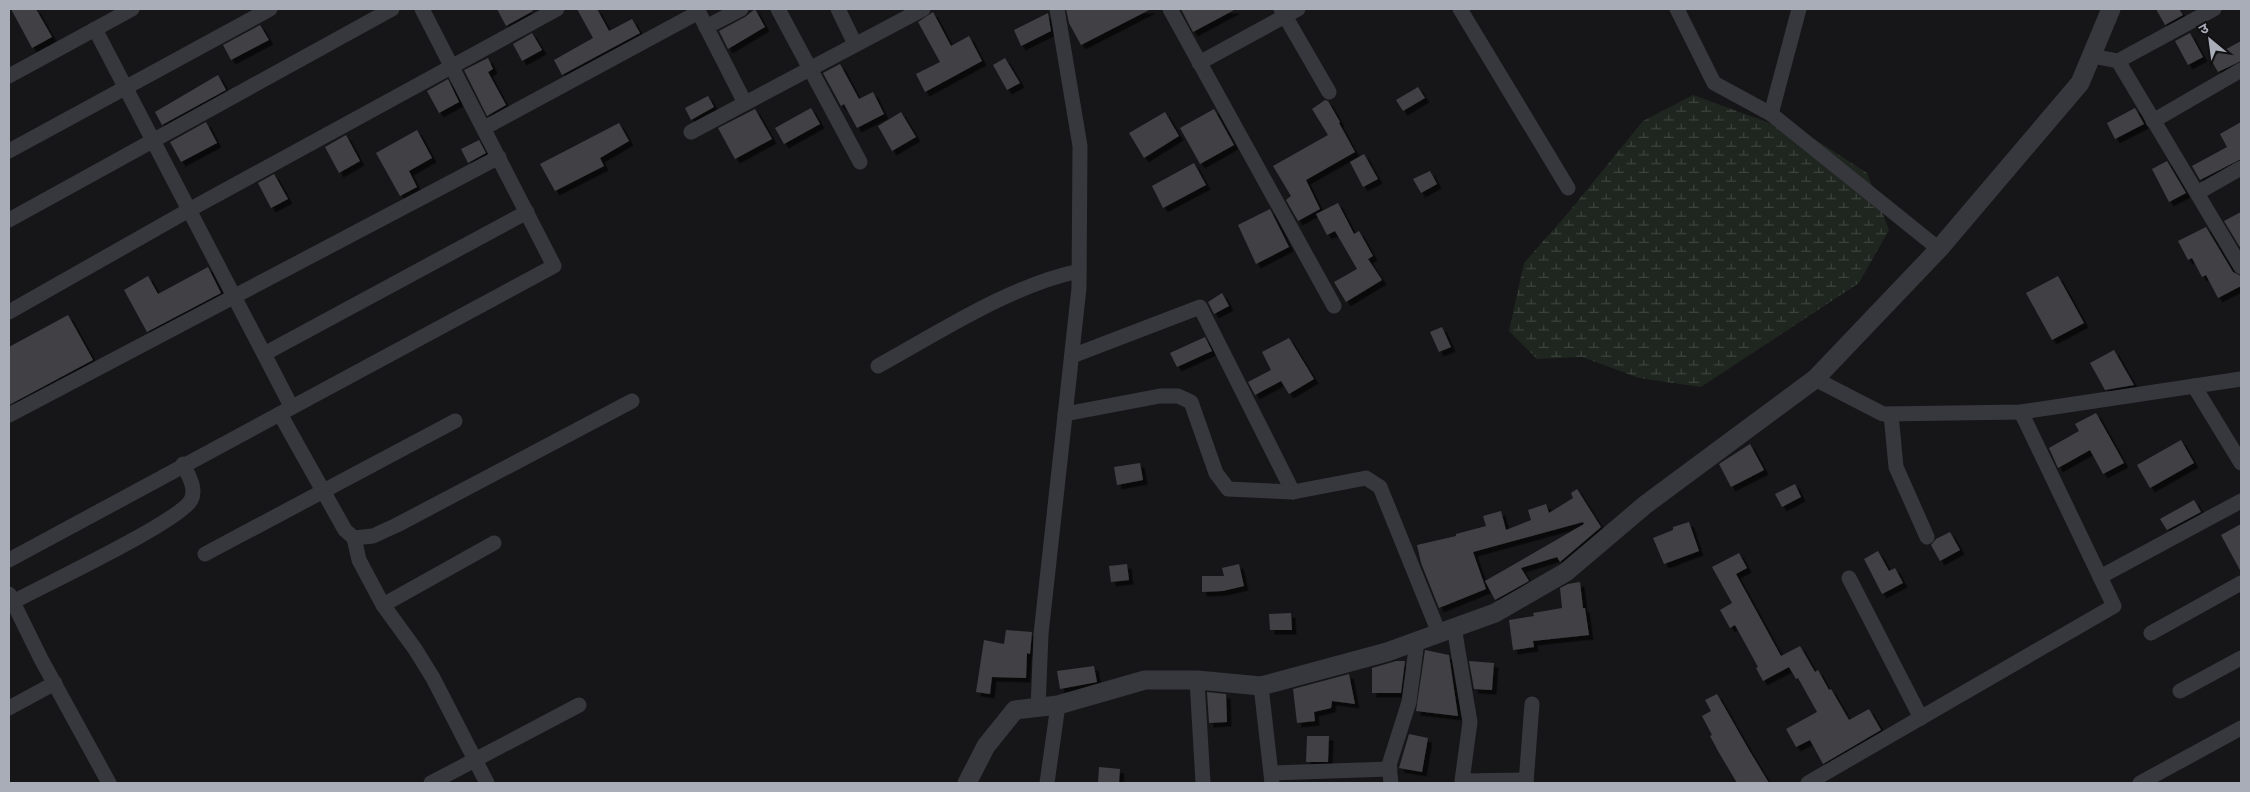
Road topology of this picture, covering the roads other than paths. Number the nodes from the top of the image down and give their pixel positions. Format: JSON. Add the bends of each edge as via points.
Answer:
{"nodes":[{"id":1,"x":132,"y":9,"type":"edge"},
{"id":2,"x":270,"y":9,"type":"edge"},
{"id":3,"x":392,"y":9,"type":"edge"},
{"id":4,"x":422,"y":9,"type":"edge"},
{"id":5,"x":557,"y":9,"type":"edge"},
{"id":6,"x":741,"y":9,"type":"edge"},
{"id":7,"x":778,"y":9,"type":"edge"},
{"id":8,"x":838,"y":9,"type":"edge"},
{"id":9,"x":923,"y":9,"type":"edge"},
{"id":10,"x":1057,"y":9,"type":"edge"},
{"id":11,"x":1170,"y":9,"type":"edge"},
{"id":12,"x":1460,"y":9,"type":"edge"},
{"id":13,"x":1678,"y":9,"type":"edge"},
{"id":14,"x":1799,"y":9,"type":"edge"},
{"id":15,"x":2111,"y":9,"type":"edge"},
{"id":16,"x":2214,"y":9,"type":"edge"},
{"id":17,"x":698,"y":11,"type":"edge"},
{"id":18,"x":1288,"y":11,"type":"edge"},
{"id":19,"x":706,"y":27,"type":"junction"},
{"id":20,"x":95,"y":29,"type":"junction"},
{"id":21,"x":855,"y":44,"type":"junction"},
{"id":22,"x":2092,"y":56,"type":"junction"},
{"id":23,"x":2118,"y":61,"type":"junction"},
{"id":24,"x":1199,"y":63,"type":"junction"},
{"id":25,"x":452,"y":67,"type":"junction"},
{"id":26,"x":810,"y":68,"type":"junction"},
{"id":27,"x":2241,"y":70,"type":"edge"},
{"id":28,"x":9,"y":76,"type":"edge"},
{"id":29,"x":125,"y":87,"type":"junction"},
{"id":30,"x":1329,"y":92,"type":"dead end"},
{"id":31,"x":745,"y":103,"type":"junction"},
{"id":32,"x":1771,"y":114,"type":"junction"},
{"id":33,"x":2153,"y":121,"type":"junction"},
{"id":34,"x":484,"y":128,"type":"junction"},
{"id":35,"x":692,"y":132,"type":"dead end"},
{"id":36,"x":154,"y":142,"type":"junction"},
{"id":37,"x":9,"y":151,"type":"edge"},
{"id":38,"x":499,"y":157,"type":"junction"},
{"id":39,"x":860,"y":162,"type":"dead end"},
{"id":40,"x":2241,"y":168,"type":"edge"},
{"id":41,"x":1568,"y":188,"type":"dead end"},
{"id":42,"x":2197,"y":193,"type":"junction"},
{"id":43,"x":189,"y":210,"type":"junction"},
{"id":44,"x":527,"y":212,"type":"junction"},
{"id":45,"x":9,"y":220,"type":"edge"},
{"id":46,"x":1939,"y":249,"type":"junction"},
{"id":47,"x":2241,"y":267,"type":"edge"},
{"id":48,"x":1079,"y":271,"type":"junction"},
{"id":49,"x":234,"y":298,"type":"junction"},
{"id":50,"x":1334,"y":306,"type":"dead end"},
{"id":51,"x":9,"y":312,"type":"edge"},
{"id":52,"x":264,"y":354,"type":"junction"},
{"id":53,"x":1072,"y":356,"type":"junction"},
{"id":54,"x":878,"y":366,"type":"dead end"},
{"id":55,"x":1815,"y":379,"type":"junction"},
{"id":56,"x":2241,"y":379,"type":"edge"},
{"id":57,"x":2194,"y":386,"type":"junction"},
{"id":58,"x":632,"y":401,"type":"dead end"},
{"id":59,"x":285,"y":410,"type":"junction"},
{"id":60,"x":2022,"y":412,"type":"junction"},
{"id":61,"x":1065,"y":414,"type":"junction"},
{"id":62,"x":1891,"y":414,"type":"junction"},
{"id":63,"x":9,"y":415,"type":"edge"},
{"id":64,"x":455,"y":421,"type":"dead end"},
{"id":65,"x":2241,"y":463,"type":"edge"},
{"id":66,"x":183,"y":464,"type":"junction"},
{"id":67,"x":324,"y":491,"type":"junction"},
{"id":68,"x":1293,"y":492,"type":"junction"},
{"id":69,"x":2241,"y":501,"type":"edge"},
{"id":70,"x":1928,"y":537,"type":"dead end"},
{"id":71,"x":354,"y":538,"type":"junction"},
{"id":72,"x":494,"y":543,"type":"dead end"},
{"id":73,"x":205,"y":554,"type":"dead end"},
{"id":74,"x":9,"y":560,"type":"edge"},
{"id":75,"x":2100,"y":577,"type":"junction"},
{"id":76,"x":1849,"y":578,"type":"dead end"},
{"id":77,"x":2241,"y":583,"type":"edge"},
{"id":78,"x":11,"y":598,"type":"edge"},
{"id":79,"x":383,"y":605,"type":"junction"},
{"id":80,"x":1447,"y":630,"type":"junction"},
{"id":81,"x":2151,"y":634,"type":"dead end"},
{"id":82,"x":1417,"y":641,"type":"junction"},
{"id":83,"x":2241,"y":658,"type":"edge"},
{"id":84,"x":1197,"y":680,"type":"junction"},
{"id":85,"x":55,"y":683,"type":"junction"},
{"id":86,"x":1261,"y":686,"type":"junction"},
{"id":87,"x":2180,"y":691,"type":"dead end"},
{"id":88,"x":1532,"y":704,"type":"dead end"},
{"id":89,"x":579,"y":705,"type":"dead end"},
{"id":90,"x":1058,"y":705,"type":"junction"},
{"id":91,"x":9,"y":708,"type":"edge"},
{"id":92,"x":1038,"y":708,"type":"junction"},
{"id":93,"x":1921,"y":718,"type":"junction"},
{"id":94,"x":2241,"y":728,"type":"edge"},
{"id":95,"x":475,"y":760,"type":"junction"},
{"id":96,"x":1390,"y":776,"type":"edge"},
{"id":97,"x":1272,"y":778,"type":"edge"},
{"id":98,"x":1526,"y":782,"type":"edge"},
{"id":99,"x":109,"y":783,"type":"edge"},
{"id":100,"x":431,"y":783,"type":"edge"},
{"id":101,"x":487,"y":783,"type":"edge"},
{"id":102,"x":967,"y":783,"type":"edge"},
{"id":103,"x":1047,"y":783,"type":"edge"},
{"id":104,"x":1203,"y":783,"type":"edge"},
{"id":105,"x":1808,"y":783,"type":"edge"},
{"id":106,"x":2140,"y":783,"type":"edge"}],
"edges":[{"from":1,"to":20,"type":"street"},
{"from":2,"to":29,"type":"street"},
{"from":3,"to":36,"type":"street"},
{"from":4,"to":25,"type":"street"},
{"from":5,"to":25,"type":"street"},
{"from":6,"to":19,"type":"street"},
{"from":7,"to":26,"type":"street"},
{"from":8,"to":21,"type":"street"},
{"from":9,"to":21,"type":"street"},
{"from":10,"to":48,"type":"street","via":[[1080,146]]},
{"from":11,"to":24,"type":"street"},
{"from":12,"to":41,"type":"street"},
{"from":13,"to":32,"type":"street","via":[[1714,83]]},
{"from":14,"to":32,"type":"street"},
{"from":15,"to":22,"type":"street"},
{"from":16,"to":23,"type":"street"},
{"from":17,"to":19,"type":"street"},
{"from":17,"to":34,"type":"street"},
{"from":18,"to":24,"type":"street"},
{"from":18,"to":30,"type":"street"},
{"from":19,"to":31,"type":"street"},
{"from":20,"to":28,"type":"street"},
{"from":20,"to":29,"type":"street"},
{"from":21,"to":26,"type":"street"},
{"from":22,"to":23,"type":"street"},
{"from":22,"to":46,"type":"street","via":[[2080,83]]},
{"from":23,"to":33,"type":"street"},
{"from":24,"to":50,"type":"street"},
{"from":25,"to":34,"type":"street"},
{"from":25,"to":43,"type":"street"},
{"from":26,"to":31,"type":"street"},
{"from":26,"to":39,"type":"street"},
{"from":27,"to":33,"type":"street"},
{"from":29,"to":36,"type":"street"},
{"from":29,"to":37,"type":"street"},
{"from":31,"to":35,"type":"street"},
{"from":32,"to":46,"type":"street"},
{"from":33,"to":42,"type":"street"},
{"from":34,"to":38,"type":"street"},
{"from":36,"to":43,"type":"street"},
{"from":36,"to":45,"type":"street"},
{"from":38,"to":44,"type":"street"},
{"from":38,"to":49,"type":"street"},
{"from":40,"to":42,"type":"street"},
{"from":42,"to":47,"type":"street"},
{"from":43,"to":49,"type":"street"},
{"from":43,"to":51,"type":"street"},
{"from":44,"to":52,"type":"street"},
{"from":44,"to":59,"type":"street","via":[[554,266]]},
{"from":46,"to":55,"type":"street"},
{"from":48,"to":53,"type":"street"},
{"from":48,"to":54,"type":"street","via":[[1057,276],[1003,300]]},
{"from":49,"to":52,"type":"street"},
{"from":49,"to":63,"type":"street"},
{"from":52,"to":59,"type":"street"},
{"from":53,"to":61,"type":"street"},
{"from":53,"to":68,"type":"street","via":[[1200,307]]},
{"from":55,"to":62,"type":"street","via":[[1883,414]]},
{"from":55,"to":80,"type":"street","via":[[1644,505],[1566,572],[1496,612]]},
{"from":56,"to":57,"type":"street"},
{"from":57,"to":60,"type":"street"},
{"from":57,"to":65,"type":"street"},
{"from":58,"to":71,"type":"street","via":[[397,525],[373,536]]},
{"from":59,"to":66,"type":"street"},
{"from":59,"to":67,"type":"street"},
{"from":60,"to":62,"type":"street"},
{"from":60,"to":75,"type":"street"},
{"from":61,"to":68,"type":"street","via":[[1160,396],[1178,396],[1191,402],[1216,473],[1228,488]]},
{"from":61,"to":92,"type":"street","via":[[1041,634]]},
{"from":62,"to":70,"type":"street","via":[[1896,467]]},
{"from":64,"to":67,"type":"street"},
{"from":66,"to":74,"type":"street"},
{"from":66,"to":78,"type":"street","via":[[194,488],[191,501],[165,522]]},
{"from":67,"to":71,"type":"street","via":[[345,530]]},
{"from":67,"to":73,"type":"street"},
{"from":68,"to":80,"type":"street","via":[[1366,478],[1380,487]]},
{"from":69,"to":75,"type":"street"},
{"from":71,"to":79,"type":"street","via":[[359,560]]},
{"from":72,"to":79,"type":"street"},
{"from":75,"to":93,"type":"street","via":[[2114,606]]},
{"from":76,"to":93,"type":"street"},
{"from":77,"to":81,"type":"street"},
{"from":78,"to":85,"type":"street"},
{"from":79,"to":95,"type":"street","via":[[433,678]]},
{"from":80,"to":82,"type":"street"},
{"from":80,"to":98,"type":"street","via":[[1470,722],[1462,781]]},
{"from":82,"to":86,"type":"street"},
{"from":82,"to":96,"type":"street","via":[[1409,702],[1389,765]]},
{"from":83,"to":87,"type":"street"},
{"from":84,"to":86,"type":"street"},
{"from":84,"to":90,"type":"street","via":[[1145,680]]},
{"from":84,"to":104,"type":"street"},
{"from":85,"to":91,"type":"street"},
{"from":85,"to":99,"type":"street"},
{"from":86,"to":97,"type":"street"},
{"from":88,"to":98,"type":"street"},
{"from":89,"to":95,"type":"street"},
{"from":90,"to":92,"type":"street"},
{"from":90,"to":103,"type":"street"},
{"from":92,"to":102,"type":"street","via":[[1015,710],[986,746]]},
{"from":93,"to":105,"type":"street"},
{"from":94,"to":106,"type":"street"},
{"from":95,"to":100,"type":"street"},
{"from":95,"to":101,"type":"street"},
{"from":96,"to":97,"type":"street"}]}
